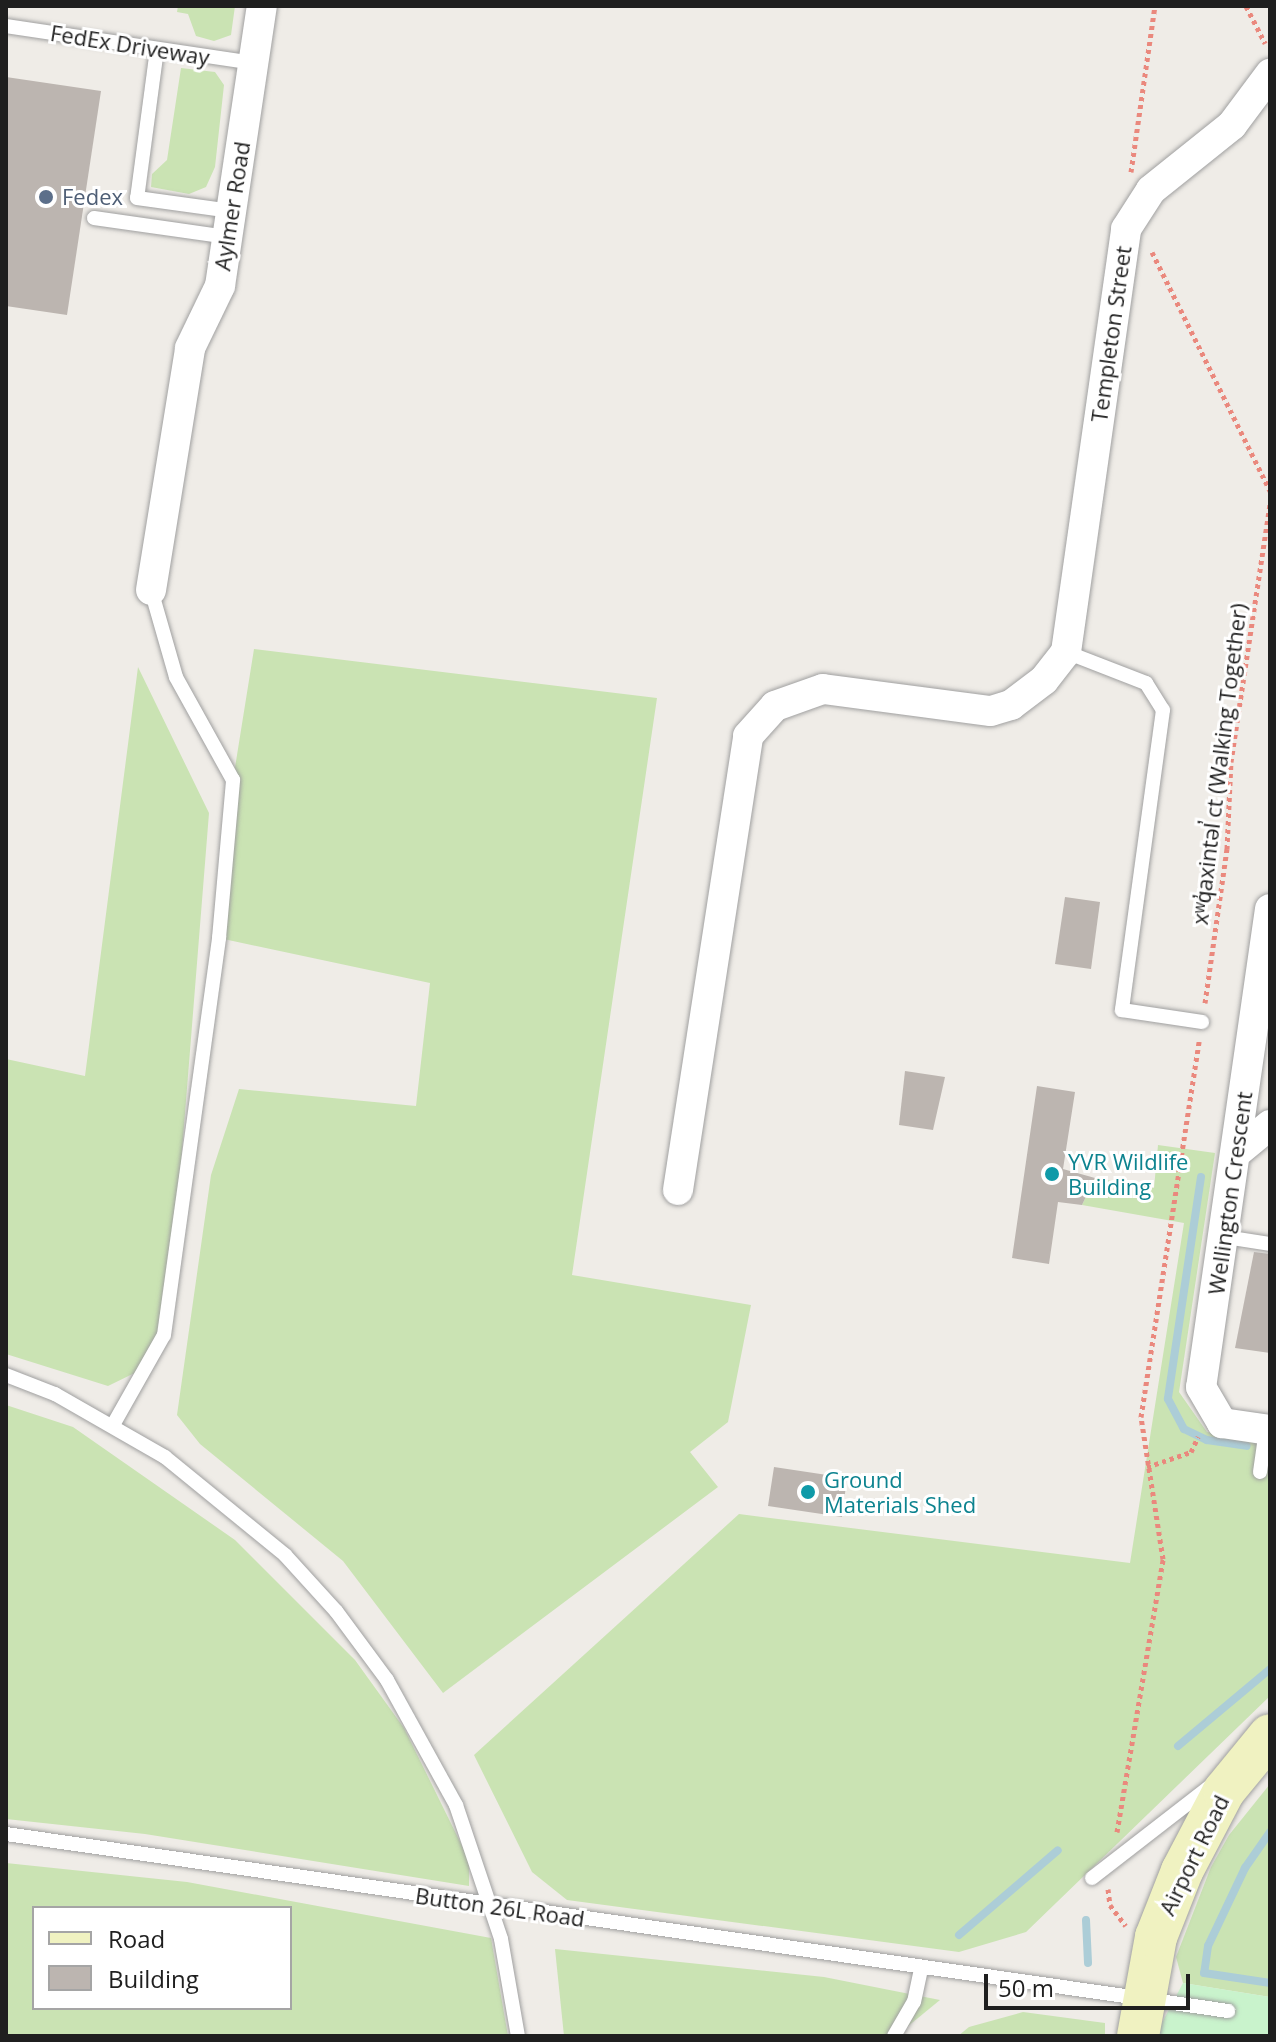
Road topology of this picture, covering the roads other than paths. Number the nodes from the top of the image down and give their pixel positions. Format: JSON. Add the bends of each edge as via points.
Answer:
{"nodes":[{"id":1,"x":262,"y":6,"type":"edge"},
{"id":2,"x":6,"y":26,"type":"edge"},
{"id":3,"x":157,"y":49,"type":"junction"},
{"id":4,"x":254,"y":63,"type":"junction"},
{"id":5,"x":1270,"y":74,"type":"edge"},
{"id":6,"x":94,"y":218,"type":"dead end"},
{"id":7,"x":229,"y":224,"type":"junction"},
{"id":8,"x":151,"y":590,"type":"joint"},
{"id":9,"x":1066,"y":652,"type":"junction"},
{"id":10,"x":1270,"y":909,"type":"edge"},
{"id":11,"x":1201,"y":1025,"type":"road end"},
{"id":12,"x":1270,"y":1125,"type":"edge"},
{"id":13,"x":1236,"y":1153,"type":"junction"},
{"id":14,"x":678,"y":1190,"type":"dead end"},
{"id":15,"x":1225,"y":1237,"type":"junction"},
{"id":16,"x":1270,"y":1244,"type":"edge"},
{"id":17,"x":6,"y":1375,"type":"edge"},
{"id":18,"x":113,"y":1425,"type":"junction"},
{"id":19,"x":1268,"y":1430,"type":"edge"},
{"id":20,"x":1260,"y":1472,"type":"dead end"},
{"id":21,"x":1260,"y":1744,"type":"edge"},
{"id":22,"x":6,"y":1834,"type":"edge"},
{"id":23,"x":1092,"y":1878,"type":"dead end"},
{"id":24,"x":492,"y":1906,"type":"junction"},
{"id":25,"x":921,"y":1968,"type":"junction"},
{"id":26,"x":1228,"y":2011,"type":"dead end"},
{"id":27,"x":1140,"y":2018,"type":"edge"},
{"id":28,"x":518,"y":2036,"type":"edge"},
{"id":29,"x":894,"y":2036,"type":"edge"}],
"edges":[{"from":1,"to":4,"type":"street","name":"Aylmer Road"},
{"from":2,"to":3,"type":"lane","name":"FedEx Driveway"},
{"from":3,"to":4,"type":"lane","name":"FedEx Driveway"},
{"from":3,"to":7,"type":"lane","via":[[137,198]]},
{"from":4,"to":7,"type":"street","name":"Aylmer Road"},
{"from":5,"to":9,"type":"street","name":"Templeton Street","via":[[1232,125],[1151,190],[1126,229]]},
{"from":6,"to":7,"type":"lane"},
{"from":7,"to":8,"type":"street","name":"Aylmer Road","via":[[220,286],[190,348]]},
{"from":8,"to":18,"type":"lane","via":[[176,677],[233,780],[219,938],[164,1335]]},
{"from":9,"to":11,"type":"lane","via":[[1146,683],[1163,710],[1122,1010]]},
{"from":9,"to":14,"type":"street","via":[[1031,693],[991,711],[823,689],[775,706],[748,736]]},
{"from":10,"to":13,"type":"street","name":"Wellington Crescent"},
{"from":12,"to":13,"type":"street"},
{"from":13,"to":15,"type":"street","name":"Wellington Crescent"},
{"from":15,"to":16,"type":"lane"},
{"from":15,"to":19,"type":"street","name":"Wellington Crescent","via":[[1201,1387],[1222,1423]]},
{"from":17,"to":18,"type":"lane"},
{"from":18,"to":24,"type":"lane","via":[[226,1502],[336,1611],[425,1741],[456,1805]]},
{"from":19,"to":20,"type":"lane"},
{"from":21,"to":23,"type":"lane"},
{"from":21,"to":27,"type":"street","name":"Airport Road","via":[[1182,1871],[1156,1937]]},
{"from":22,"to":24,"type":"lane","name":"Button 26L Road"},
{"from":24,"to":25,"type":"lane","name":"Button 26L Road"},
{"from":24,"to":28,"type":"lane"},
{"from":25,"to":27,"type":"lane","name":"Button 26L Road"},
{"from":25,"to":29,"type":"lane","via":[[914,2002]]},
{"from":26,"to":27,"type":"lane","name":"Button 26L Road"}]}
